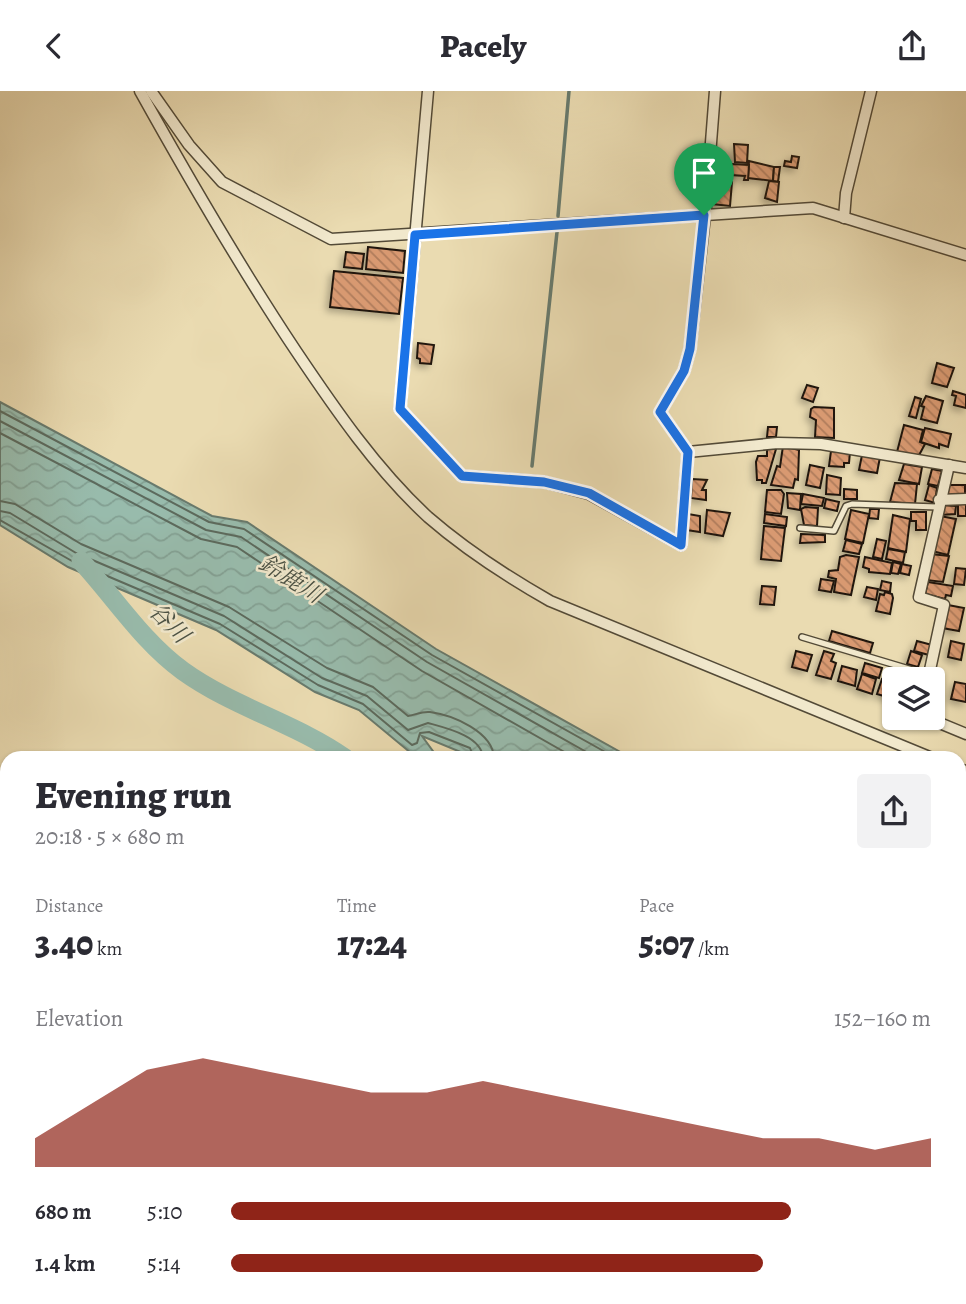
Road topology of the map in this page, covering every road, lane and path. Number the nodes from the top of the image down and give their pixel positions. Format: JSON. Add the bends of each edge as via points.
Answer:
{"nodes":[{"id":1,"x":141,"y":91,"type":"edge"},
{"id":2,"x":151,"y":91,"type":"edge"},
{"id":3,"x":428,"y":91,"type":"edge"},
{"id":4,"x":715,"y":91,"type":"edge"},
{"id":5,"x":871,"y":91,"type":"edge"},
{"id":6,"x":704,"y":215,"type":"junction"},
{"id":7,"x":844,"y":218,"type":"junction"},
{"id":8,"x":415,"y":235,"type":"junction"},
{"id":9,"x":966,"y":255,"type":"edge"},
{"id":10,"x":688,"y":452,"type":"junction"},
{"id":11,"x":949,"y":465,"type":"junction"},
{"id":12,"x":966,"y":468,"type":"edge"},
{"id":13,"x":966,"y":499,"type":"edge"},
{"id":14,"x":938,"y":504,"type":"junction"},
{"id":15,"x":800,"y":528,"type":"dead end"},
{"id":16,"x":802,"y":637,"type":"dead end"},
{"id":17,"x":897,"y":667,"type":"edge"},
{"id":18,"x":931,"y":667,"type":"edge"},
{"id":19,"x":945,"y":725,"type":"edge"},
{"id":20,"x":966,"y":733,"type":"edge"},
{"id":21,"x":915,"y":751,"type":"edge"}],
"edges":[{"from":1,"to":21,"type":"street","via":[[264,303],[317,383],[390,477],[462,545],[550,601]]},
{"from":2,"to":8,"type":"street","via":[[201,160],[234,190],[331,239]]},
{"from":3,"to":8,"type":"street"},
{"from":4,"to":6,"type":"street"},
{"from":5,"to":7,"type":"street"},
{"from":6,"to":7,"type":"street","via":[[813,208]]},
{"from":6,"to":8,"type":"street"},
{"from":6,"to":10,"type":"street","via":[[690,349],[684,371],[660,412]]},
{"from":7,"to":9,"type":"street"},
{"from":8,"to":10,"type":"street","via":[[400,409],[462,476],[544,482],[589,493],[681,545]]},
{"from":10,"to":11,"type":"street","via":[[778,443],[821,444]]},
{"from":11,"to":12,"type":"street"},
{"from":11,"to":14,"type":"street"},
{"from":13,"to":14,"type":"street"},
{"from":14,"to":15,"type":"lane","via":[[852,504],[846,506],[834,531]]},
{"from":14,"to":18,"type":"street","via":[[919,597],[944,605]]},
{"from":16,"to":17,"type":"lane"},
{"from":19,"to":20,"type":"street"}]}
